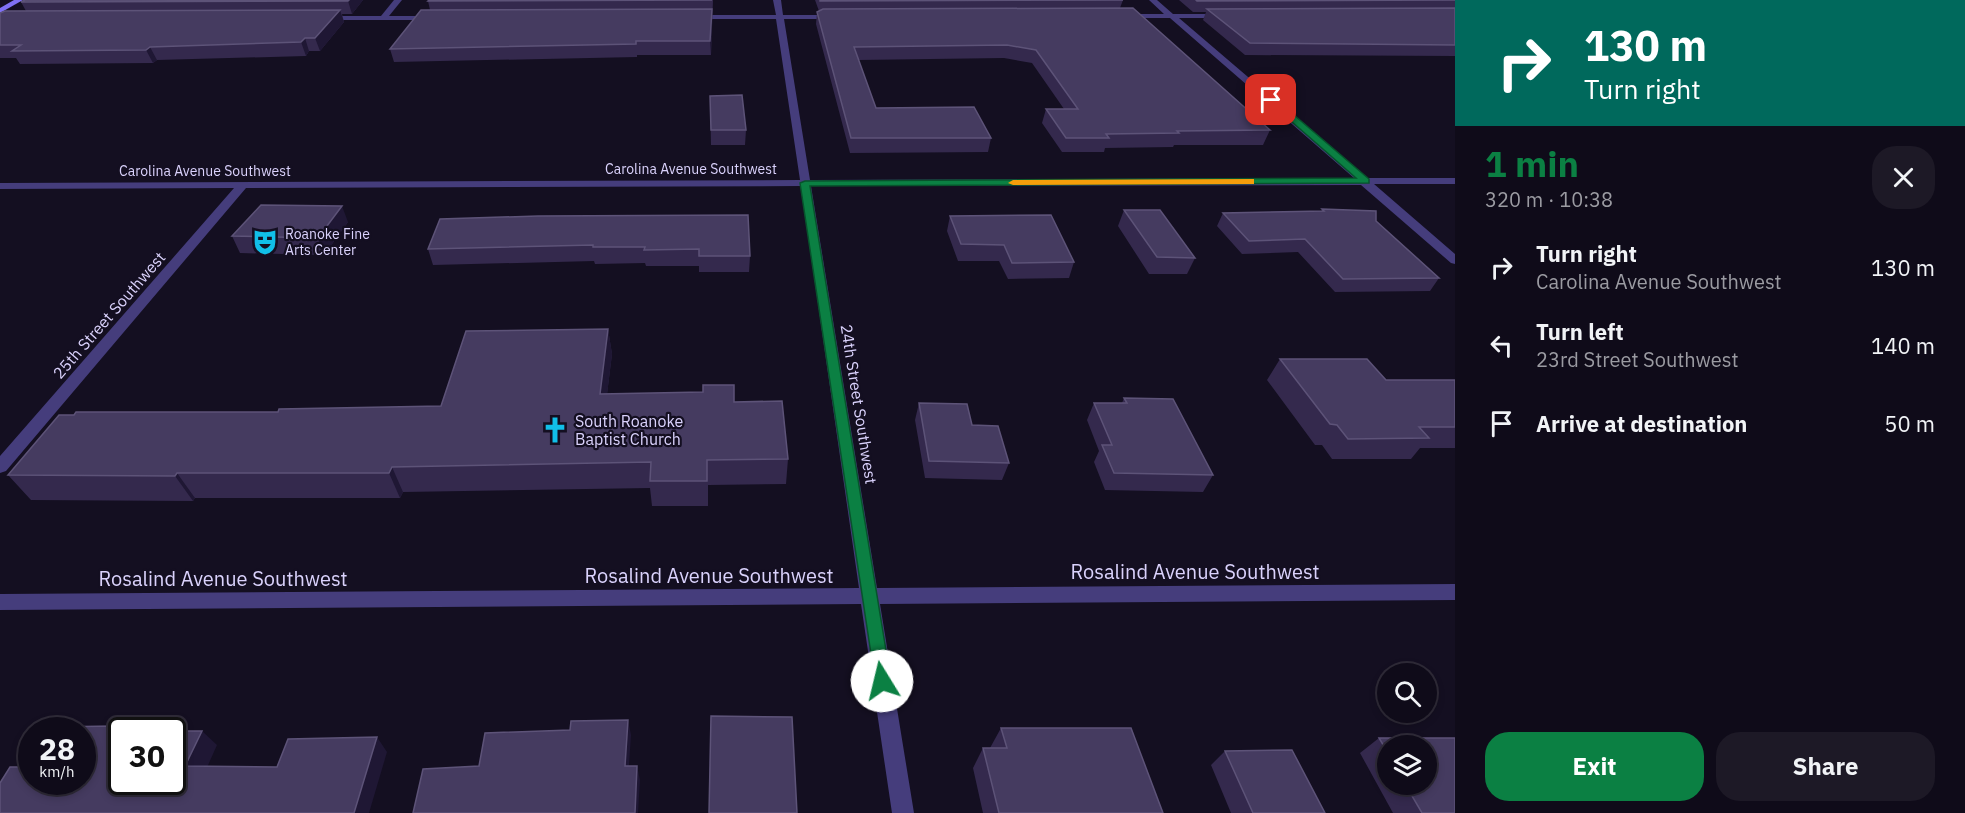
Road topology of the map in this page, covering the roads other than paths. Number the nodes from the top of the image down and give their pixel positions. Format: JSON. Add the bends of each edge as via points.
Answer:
{"nodes":[{"id":1,"x":20,"y":0,"type":"edge"},
{"id":2,"x":398,"y":0,"type":"edge"},
{"id":3,"x":777,"y":0,"type":"edge"},
{"id":4,"x":1154,"y":0,"type":"edge"},
{"id":5,"x":0,"y":11,"type":"edge"},
{"id":6,"x":848,"y":16,"type":"edge"},
{"id":7,"x":1107,"y":16,"type":"edge"},
{"id":8,"x":1172,"y":16,"type":"junction"},
{"id":9,"x":1229,"y":16,"type":"edge"},
{"id":10,"x":687,"y":17,"type":"edge"},
{"id":11,"x":780,"y":17,"type":"junction"},
{"id":12,"x":313,"y":18,"type":"edge"},
{"id":13,"x":383,"y":18,"type":"junction"},
{"id":14,"x":440,"y":18,"type":"edge"},
{"id":15,"x":1365,"y":181,"type":"junction"},
{"id":16,"x":1455,"y":181,"type":"edge"},
{"id":17,"x":805,"y":183,"type":"junction"},
{"id":18,"x":243,"y":185,"type":"junction"},
{"id":19,"x":0,"y":186,"type":"edge"},
{"id":20,"x":1455,"y":260,"type":"edge"},
{"id":21,"x":0,"y":467,"type":"edge"},
{"id":22,"x":1455,"y":592,"type":"edge"},
{"id":23,"x":869,"y":596,"type":"junction"},
{"id":24,"x":0,"y":602,"type":"edge"},
{"id":25,"x":903,"y":813,"type":"edge"}],
"edges":[{"from":1,"to":5,"type":"street"},
{"from":2,"to":13,"type":"street"},
{"from":3,"to":11,"type":"street","name":"24th Street Southwest"},
{"from":4,"to":8,"type":"street"},
{"from":6,"to":11,"type":"street"},
{"from":7,"to":8,"type":"street"},
{"from":8,"to":9,"type":"street"},
{"from":8,"to":15,"type":"street"},
{"from":10,"to":11,"type":"street"},
{"from":11,"to":17,"type":"street","name":"24th Street Southwest"},
{"from":12,"to":13,"type":"street"},
{"from":13,"to":14,"type":"street"},
{"from":15,"to":16,"type":"street","name":"Carolina Avenue Southwest"},
{"from":15,"to":17,"type":"street","name":"Carolina Avenue Southwest"},
{"from":15,"to":20,"type":"street"},
{"from":17,"to":18,"type":"street","name":"Carolina Avenue Southwest"},
{"from":17,"to":23,"type":"street","name":"24th Street Southwest"},
{"from":18,"to":19,"type":"street","name":"Carolina Avenue Southwest"},
{"from":18,"to":21,"type":"street","name":"25th Street Southwest"},
{"from":22,"to":23,"type":"street","name":"Rosalind Avenue Southwest"},
{"from":23,"to":24,"type":"street","name":"Rosalind Avenue Southwest"},
{"from":23,"to":25,"type":"street","name":"24th Street Southwest"}]}
